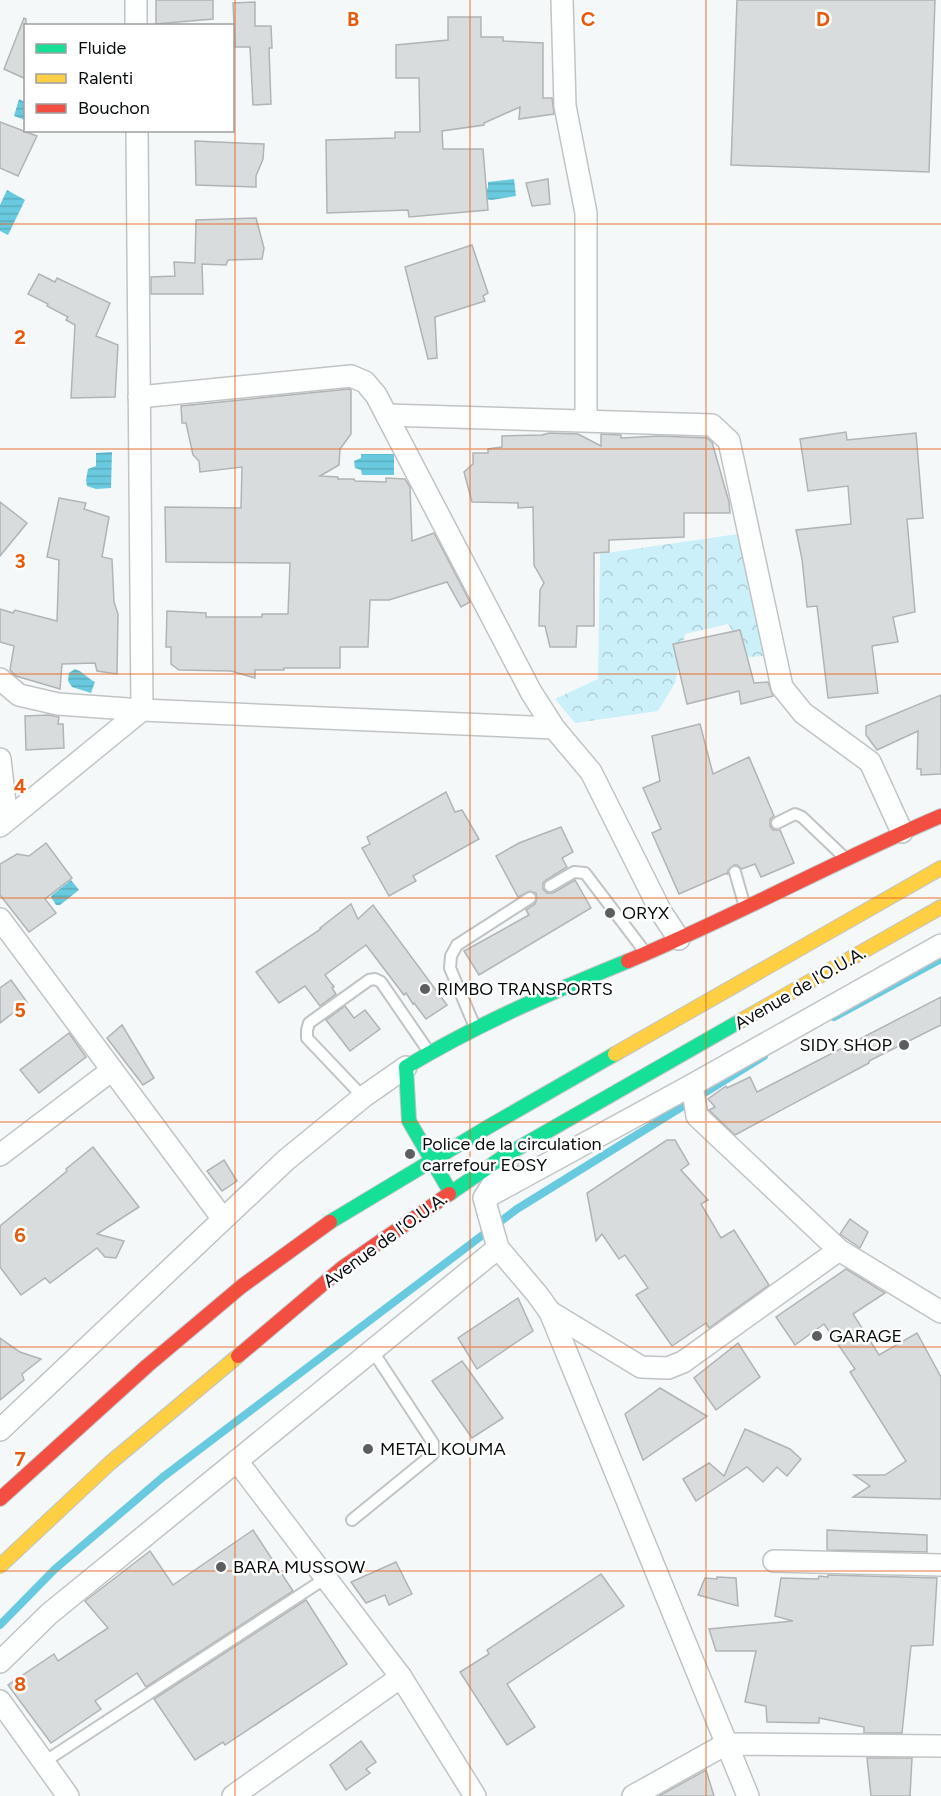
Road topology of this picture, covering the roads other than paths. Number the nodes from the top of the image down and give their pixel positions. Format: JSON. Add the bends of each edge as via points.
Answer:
{"nodes":[{"id":1,"x":136,"y":0,"type":"edge"},
{"id":2,"x":562,"y":0,"type":"edge"},
{"id":3,"x":136,"y":24,"type":"edge"},
{"id":4,"x":137,"y":132,"type":"edge"},
{"id":5,"x":139,"y":397,"type":"junction"},
{"id":6,"x":387,"y":415,"type":"junction"},
{"id":7,"x":586,"y":420,"type":"junction"},
{"id":8,"x":0,"y":679,"type":"edge"},
{"id":9,"x":142,"y":710,"type":"junction"},
{"id":10,"x":554,"y":728,"type":"junction"},
{"id":11,"x":0,"y":759,"type":"edge"},
{"id":12,"x":941,"y":816,"type":"edge"},
{"id":13,"x":4,"y":823,"type":"edge"},
{"id":14,"x":777,"y":823,"type":"dead end"},
{"id":15,"x":902,"y":832,"type":"junction"},
{"id":16,"x":846,"y":859,"type":"junction"},
{"id":17,"x":941,"y":868,"type":"edge"},
{"id":18,"x":735,"y":872,"type":"dead end"},
{"id":19,"x":550,"y":886,"type":"dead end"},
{"id":20,"x":530,"y":898,"type":"dead end"},
{"id":21,"x":941,"y":907,"type":"edge"},
{"id":22,"x":745,"y":908,"type":"junction"},
{"id":23,"x":0,"y":919,"type":"edge"},
{"id":24,"x":680,"y":939,"type":"junction"},
{"id":25,"x":941,"y":945,"type":"edge"},
{"id":26,"x":646,"y":953,"type":"junction"},
{"id":27,"x":475,"y":1027,"type":"junction"},
{"id":28,"x":429,"y":1052,"type":"junction"},
{"id":29,"x":406,"y":1067,"type":"junction"},
{"id":30,"x":112,"y":1070,"type":"junction"},
{"id":31,"x":692,"y":1085,"type":"junction"},
{"id":32,"x":363,"y":1097,"type":"junction"},
{"id":33,"x":512,"y":1152,"type":"junction"},
{"id":34,"x":0,"y":1155,"type":"edge"},
{"id":35,"x":432,"y":1162,"type":"junction"},
{"id":36,"x":451,"y":1193,"type":"junction"},
{"id":37,"x":484,"y":1198,"type":"junction"},
{"id":38,"x":223,"y":1219,"type":"junction"},
{"id":39,"x":498,"y":1248,"type":"junction"},
{"id":40,"x":839,"y":1250,"type":"junction"},
{"id":41,"x":550,"y":1312,"type":"junction"},
{"id":42,"x":941,"y":1312,"type":"edge"},
{"id":43,"x":372,"y":1350,"type":"junction"},
{"id":44,"x":0,"y":1430,"type":"edge"},
{"id":45,"x":237,"y":1461,"type":"junction"},
{"id":46,"x":0,"y":1499,"type":"edge"},
{"id":47,"x":352,"y":1520,"type":"dead end"},
{"id":48,"x":774,"y":1561,"type":"dead end"},
{"id":49,"x":0,"y":1566,"type":"edge"},
{"id":50,"x":941,"y":1566,"type":"edge"},
{"id":51,"x":326,"y":1578,"type":"junction"},
{"id":52,"x":0,"y":1662,"type":"edge"},
{"id":53,"x":401,"y":1677,"type":"junction"},
{"id":54,"x":0,"y":1701,"type":"edge"},
{"id":55,"x":726,"y":1744,"type":"junction"},
{"id":56,"x":941,"y":1746,"type":"edge"},
{"id":57,"x":44,"y":1762,"type":"junction"},
{"id":58,"x":68,"y":1796,"type":"edge"},
{"id":59,"x":233,"y":1796,"type":"edge"},
{"id":60,"x":475,"y":1796,"type":"edge"},
{"id":61,"x":633,"y":1796,"type":"edge"},
{"id":62,"x":748,"y":1796,"type":"edge"}],
"edges":[{"from":1,"to":3,"type":"street"},
{"from":2,"to":7,"type":"street","via":[[565,106],[586,213]]},
{"from":4,"to":5,"type":"street"},
{"from":5,"to":6,"type":"street","via":[[351,376],[365,382]]},
{"from":5,"to":9,"type":"street"},
{"from":6,"to":7,"type":"street"},
{"from":6,"to":10,"type":"street","via":[[531,692]]},
{"from":7,"to":15,"type":"street","via":[[712,425],[729,441],[782,687],[803,713],[870,762]]},
{"from":8,"to":9,"type":"street","via":[[19,695],[58,704]]},
{"from":9,"to":10,"type":"street"},
{"from":9,"to":13,"type":"street"},
{"from":10,"to":24,"type":"street","via":[[591,772],[661,912]]},
{"from":11,"to":13,"type":"street"},
{"from":12,"to":15,"type":"main road"},
{"from":14,"to":16,"type":"lane","via":[[795,814],[802,817]]},
{"from":15,"to":16,"type":"main road"},
{"from":16,"to":22,"type":"main road"},
{"from":17,"to":35,"type":"main road","name":"Avenue de l'O.U.A."},
{"from":18,"to":22,"type":"lane"},
{"from":19,"to":26,"type":"lane","via":[[574,872],[585,873]]},
{"from":20,"to":27,"type":"lane","via":[[457,945],[451,956],[450,968]]},
{"from":21,"to":33,"type":"main road","name":"Avenue de l'O.U.A."},
{"from":22,"to":24,"type":"main road"},
{"from":23,"to":30,"type":"street"},
{"from":24,"to":26,"type":"main road"},
{"from":25,"to":31,"type":"street","name":"Avenue de l'O.U.A."},
{"from":26,"to":27,"type":"main road"},
{"from":27,"to":28,"type":"main road"},
{"from":28,"to":29,"type":"main road"},
{"from":28,"to":32,"type":"lane","via":[[381,982],[369,980],[309,1023],[306,1030],[307,1038]]},
{"from":29,"to":32,"type":"street"},
{"from":29,"to":35,"type":"main road","via":[[409,1121]]},
{"from":30,"to":34,"type":"street"},
{"from":30,"to":38,"type":"street"},
{"from":31,"to":37,"type":"street","name":"Avenue de l'O.U.A."},
{"from":31,"to":40,"type":"street","via":[[697,1116]]},
{"from":32,"to":38,"type":"street","via":[[285,1160]]},
{"from":33,"to":36,"type":"main road","name":"Avenue de l'O.U.A."},
{"from":33,"to":37,"type":"street"},
{"from":35,"to":36,"type":"main road"},
{"from":35,"to":46,"type":"main road","name":"Avenue de l'O.U.A.","via":[[322,1227],[242,1286]]},
{"from":36,"to":37,"type":"street"},
{"from":36,"to":49,"type":"main road","name":"Avenue de l'O.U.A.","via":[[342,1268],[110,1463]]},
{"from":37,"to":39,"type":"street"},
{"from":38,"to":44,"type":"street"},
{"from":39,"to":41,"type":"street"},
{"from":39,"to":43,"type":"street"},
{"from":40,"to":41,"type":"street","via":[[683,1362],[668,1368],[641,1367]]},
{"from":40,"to":42,"type":"street"},
{"from":41,"to":55,"type":"street"},
{"from":43,"to":45,"type":"street"},
{"from":43,"to":47,"type":"lane","via":[[433,1443],[434,1454]]},
{"from":45,"to":51,"type":"street"},
{"from":45,"to":52,"type":"street","via":[[49,1614]]},
{"from":48,"to":50,"type":"street"},
{"from":51,"to":53,"type":"street"},
{"from":51,"to":57,"type":"lane"},
{"from":53,"to":59,"type":"street"},
{"from":53,"to":60,"type":"street"},
{"from":54,"to":57,"type":"street"},
{"from":55,"to":56,"type":"street"},
{"from":55,"to":61,"type":"street"},
{"from":55,"to":62,"type":"street"},
{"from":57,"to":58,"type":"street"}]}
